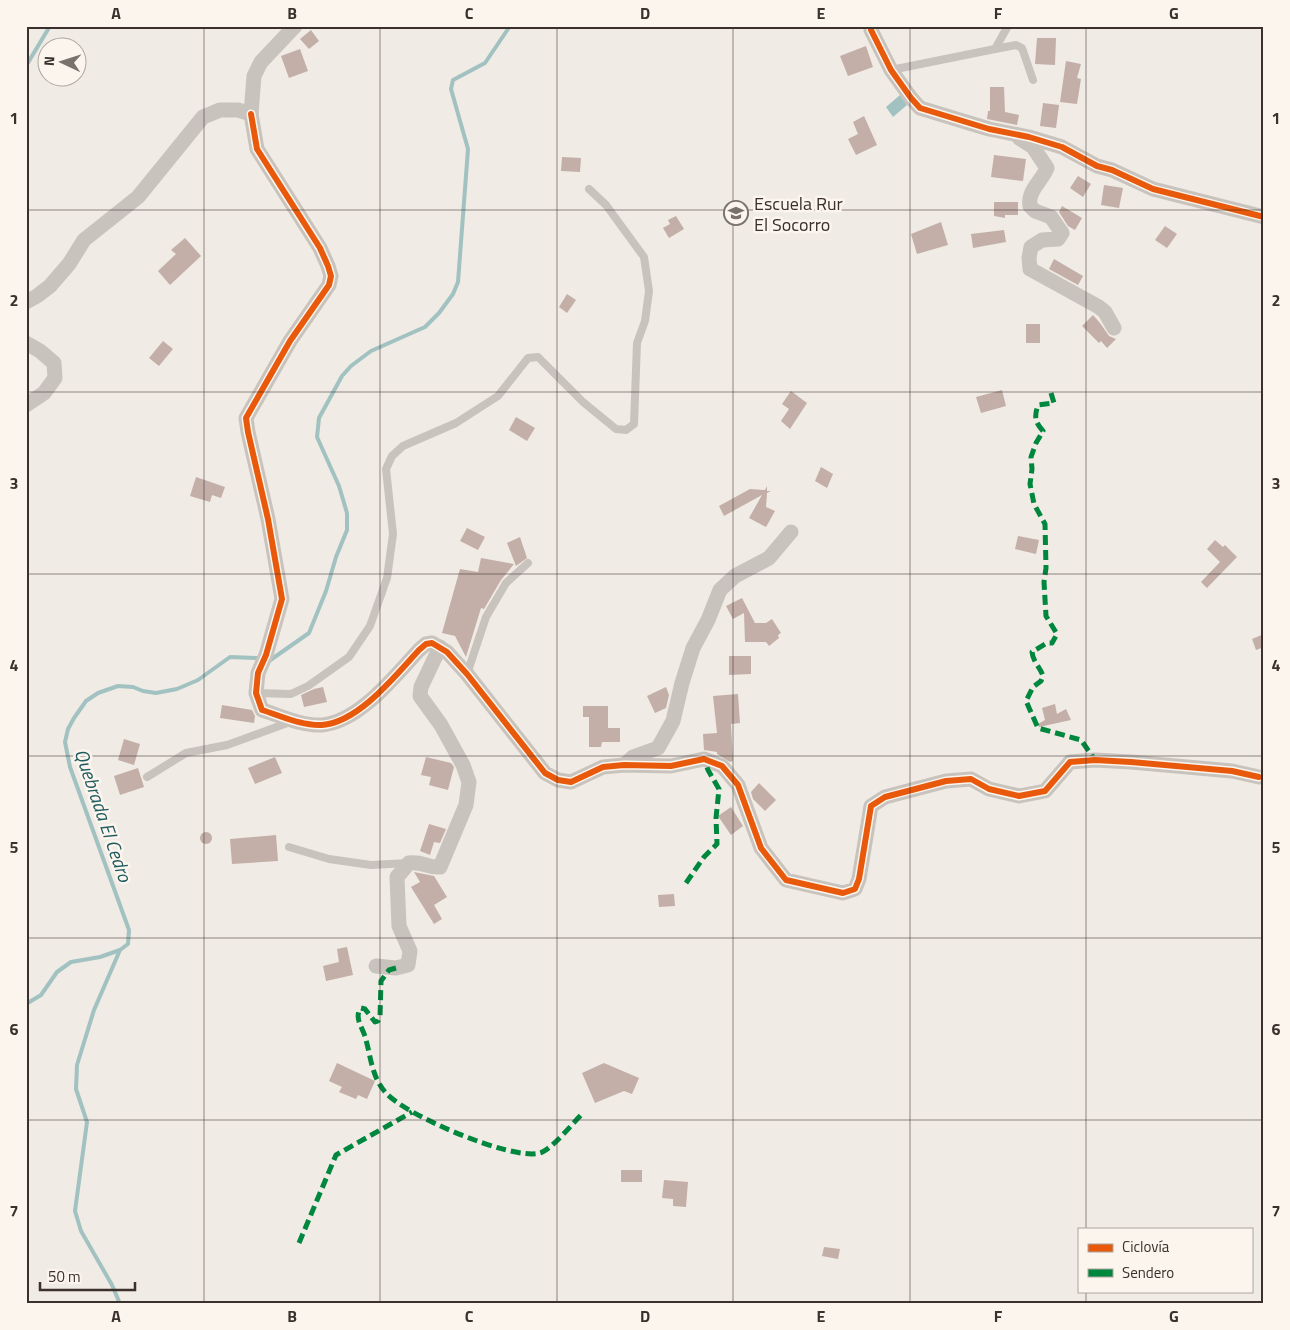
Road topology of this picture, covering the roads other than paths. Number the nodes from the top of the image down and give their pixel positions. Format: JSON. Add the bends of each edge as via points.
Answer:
{"nodes":[{"id":1,"x":295,"y":26,"type":"edge"},
{"id":2,"x":871,"y":26,"type":"edge"},
{"id":3,"x":1008,"y":26,"type":"edge"},
{"id":4,"x":995,"y":49,"type":"junction"},
{"id":5,"x":891,"y":70,"type":"junction"},
{"id":6,"x":1033,"y":80,"type":"dead end"},
{"id":7,"x":251,"y":114,"type":"junction"},
{"id":8,"x":1011,"y":134,"type":"junction"},
{"id":9,"x":589,"y":189,"type":"dead end"},
{"id":10,"x":1264,"y":218,"type":"edge"},
{"id":11,"x":26,"y":302,"type":"edge"},
{"id":12,"x":1114,"y":328,"type":"dead end"},
{"id":13,"x":26,"y":343,"type":"edge"},
{"id":14,"x":26,"y":405,"type":"edge"},
{"id":15,"x":790,"y":532,"type":"dead end"},
{"id":16,"x":528,"y":563,"type":"dead end"},
{"id":17,"x":440,"y":647,"type":"junction"},
{"id":18,"x":467,"y":674,"type":"junction"},
{"id":19,"x":256,"y":693,"type":"junction"},
{"id":20,"x":295,"y":720,"type":"junction"},
{"id":21,"x":624,"y":765,"type":"junction"},
{"id":22,"x":146,"y":777,"type":"dead end"},
{"id":23,"x":1259,"y":777,"type":"dead end"},
{"id":24,"x":289,"y":847,"type":"dead end"},
{"id":25,"x":409,"y":863,"type":"junction"},
{"id":26,"x":376,"y":966,"type":"dead end"}],
"edges":[{"from":1,"to":7,"type":"street","via":[[261,62],[254,76]]},
{"from":2,"to":5,"type":"street"},
{"from":3,"to":4,"type":"lane"},
{"from":4,"to":5,"type":"lane"},
{"from":4,"to":6,"type":"lane","via":[[1016,45],[1022,48]]},
{"from":5,"to":8,"type":"street","via":[[920,108]]},
{"from":7,"to":11,"type":"street","via":[[220,110],[203,117],[138,197],[84,240],[50,286]]},
{"from":7,"to":19,"type":"street","via":[[257,149],[320,248],[331,276],[329,285],[290,341],[246,418],[282,599],[258,673]]},
{"from":8,"to":10,"type":"street","via":[[1062,148],[1153,189]]},
{"from":8,"to":12,"type":"street","via":[[1033,147],[1047,168],[1030,196],[1030,206],[1051,217],[1062,232],[1058,239],[1042,240],[1031,247],[1030,269],[1099,307]]},
{"from":9,"to":19,"type":"lane","via":[[644,256],[649,291],[645,321],[637,343],[634,424],[626,430],[616,429],[583,402],[538,357],[528,358],[498,396],[456,423],[403,446],[392,456],[386,469],[393,534],[387,578],[370,626],[349,657],[308,686],[291,694]]},
{"from":13,"to":14,"type":"street","via":[[54,363],[55,378],[44,393]]},
{"from":15,"to":21,"type":"street","via":[[769,558],[735,576],[720,590],[693,648],[673,720],[658,748],[633,756]]},
{"from":16,"to":18,"type":"lane","via":[[506,583],[486,618]]},
{"from":17,"to":18,"type":"street"},
{"from":17,"to":20,"type":"street","via":[[426,644],[376,697],[340,721],[322,725]]},
{"from":17,"to":25,"type":"street","via":[[420,696],[463,765],[469,782],[466,805],[440,867]]},
{"from":18,"to":21,"type":"street","via":[[545,773],[558,780],[572,782],[603,767]]},
{"from":19,"to":20,"type":"street","via":[[262,710]]},
{"from":20,"to":22,"type":"lane","via":[[227,745],[186,753]]},
{"from":21,"to":23,"type":"street","via":[[671,766],[704,758],[722,766],[738,785],[761,848],[786,880],[843,893],[855,889],[871,806],[885,797],[946,781],[971,779],[989,789],[1019,796],[1044,791],[1070,762],[1095,760],[1232,770]]},
{"from":24,"to":25,"type":"lane","via":[[329,859],[363,864]]},
{"from":25,"to":26,"type":"street","via":[[397,877],[399,926],[410,951],[408,965],[396,968]]}]}
